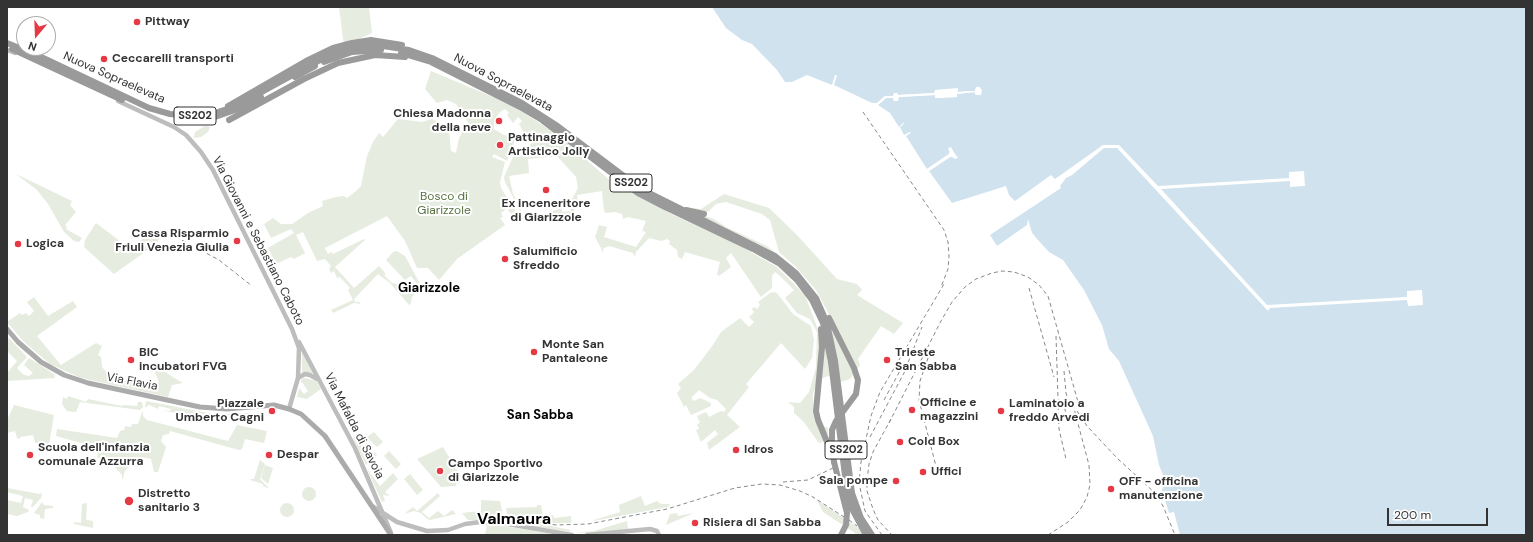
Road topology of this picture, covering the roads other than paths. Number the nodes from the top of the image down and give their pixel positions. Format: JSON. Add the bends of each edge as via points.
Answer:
{"nodes":[{"id":1,"x":7,"y":43,"type":"edge"},
{"id":2,"x":384,"y":46,"type":"junction"},
{"id":3,"x":7,"y":49,"type":"edge"},
{"id":4,"x":56,"y":71,"type":"junction"},
{"id":5,"x":506,"y":99,"type":"junction"},
{"id":6,"x":228,"y":106,"type":"dead end"},
{"id":7,"x":229,"y":120,"type":"dead end"},
{"id":8,"x":652,"y":196,"type":"junction"},
{"id":9,"x":704,"y":214,"type":"dead end"},
{"id":10,"x":777,"y":252,"type":"dead end"},
{"id":11,"x":800,"y":277,"type":"junction"},
{"id":12,"x":804,"y":289,"type":"junction"},
{"id":13,"x":816,"y":298,"type":"junction"},
{"id":14,"x":7,"y":329,"type":"edge"},
{"id":15,"x":292,"y":329,"type":"junction"},
{"id":16,"x":833,"y":361,"type":"junction"},
{"id":17,"x":298,"y":378,"type":"junction"},
{"id":18,"x":320,"y":381,"type":"junction"},
{"id":19,"x":289,"y":409,"type":"junction"},
{"id":20,"x":834,"y":462,"type":"junction"},
{"id":21,"x":372,"y":506,"type":"junction"},
{"id":22,"x":384,"y":514,"type":"junction"},
{"id":23,"x":397,"y":522,"type":"junction"},
{"id":24,"x":390,"y":527,"type":"junction"},
{"id":25,"x":659,"y":533,"type":"edge"},
{"id":26,"x":391,"y":535,"type":"edge"},
{"id":27,"x":572,"y":535,"type":"edge"},
{"id":28,"x":588,"y":535,"type":"edge"},
{"id":29,"x":841,"y":535,"type":"edge"},
{"id":30,"x":866,"y":535,"type":"edge"},
{"id":31,"x":872,"y":535,"type":"edge"}],
"edges":[{"from":1,"to":2,"type":"highway","name":"Nuova Sopraelevata","number":"SS202","bridge":true,"via":[[150,108],[188,116],[215,113],[236,106],[329,55],[362,46]]},
{"from":1,"to":4,"type":"main road","name":"Via Giovanni e Sebastiano Caboto","via":[[30,51]]},
{"from":2,"to":3,"type":"highway","name":"Nuova Sopraelevata","number":"SS202","bridge":true,"via":[[341,55],[308,70],[238,109],[215,117],[188,120],[148,112],[28,56]]},
{"from":2,"to":5,"type":"highway","name":"Nuova Sopraelevata","number":"SS202","via":[[419,58]]},
{"from":2,"to":6,"type":"highway","via":[[361,41],[333,48]]},
{"from":2,"to":8,"type":"highway","name":"Nuova Sopraelevata","number":"SS202","via":[[409,50],[448,65],[534,110]]},
{"from":3,"to":4,"type":"main road","name":"Via Giovanni e Sebastiano Caboto"},
{"from":4,"to":15,"type":"main road","name":"Via Giovanni e Sebastiano Caboto","via":[[174,128],[192,140],[213,170]]},
{"from":5,"to":7,"type":"highway","via":[[416,60],[383,55],[348,60],[313,74]]},
{"from":5,"to":12,"type":"highway","name":"Nuova Sopraelevata","number":"SS202","via":[[542,120],[638,193],[764,255],[787,270]]},
{"from":8,"to":9,"type":"highway"},
{"from":8,"to":11,"type":"highway","name":"Nuova Sopraelevata","number":"SS202","via":[[767,251]]},
{"from":10,"to":11,"type":"highway","via":[[798,271]]},
{"from":11,"to":13,"type":"highway","name":"Nuova Sopraelevata","number":"SS202"},
{"from":12,"to":16,"type":"highway","name":"Nuova Sopraelevata","number":"SS202","via":[[823,323]]},
{"from":12,"to":20,"type":"highway","via":[[821,327],[818,420]]},
{"from":13,"to":16,"type":"highway","name":"Nuova Sopraelevata","number":"SS202","via":[[827,323]]},
{"from":13,"to":20,"type":"highway","bridge":true,"via":[[858,380],[852,401],[832,430]]},
{"from":14,"to":19,"type":"main road","name":"Via Flavia","via":[[30,353],[45,364],[88,384],[213,408],[270,405]]},
{"from":15,"to":17,"type":"main road","name":"Via Giovanni e Sebastiano Caboto","via":[[299,352]]},
{"from":15,"to":18,"type":"main road","name":"Via Mafalda di Savoia"},
{"from":16,"to":30,"type":"highway","name":"Nuova Sopraelevata","number":"SS202","bridge":true,"via":[[846,484],[851,507]]},
{"from":16,"to":31,"type":"highway","name":"Nuova Sopraelevata","number":"SS202","bridge":true,"via":[[852,493],[861,518]]},
{"from":17,"to":18,"type":"main road","via":[[305,374]]},
{"from":17,"to":19,"type":"main road","name":"Via Giovanni e Sebastiano Caboto"},
{"from":18,"to":22,"type":"main road","name":"Via Mafalda di Savoia","via":[[355,448]]},
{"from":19,"to":21,"type":"main road","via":[[308,419],[325,436]]},
{"from":20,"to":29,"type":"highway","bridge":true,"via":[[847,513],[846,525]]},
{"from":21,"to":22,"type":"main road"},
{"from":21,"to":26,"type":"main road"},
{"from":22,"to":23,"type":"main road"},
{"from":22,"to":24,"type":"main road","name":"Via Mafalda di Savoia"},
{"from":23,"to":24,"type":"main road"},
{"from":23,"to":27,"type":"main road","via":[[427,531],[448,530],[480,522]]},
{"from":24,"to":26,"type":"main road","name":"Via Mafalda di Savoia"},
{"from":25,"to":28,"type":"main road","via":[[645,529]]}]}
